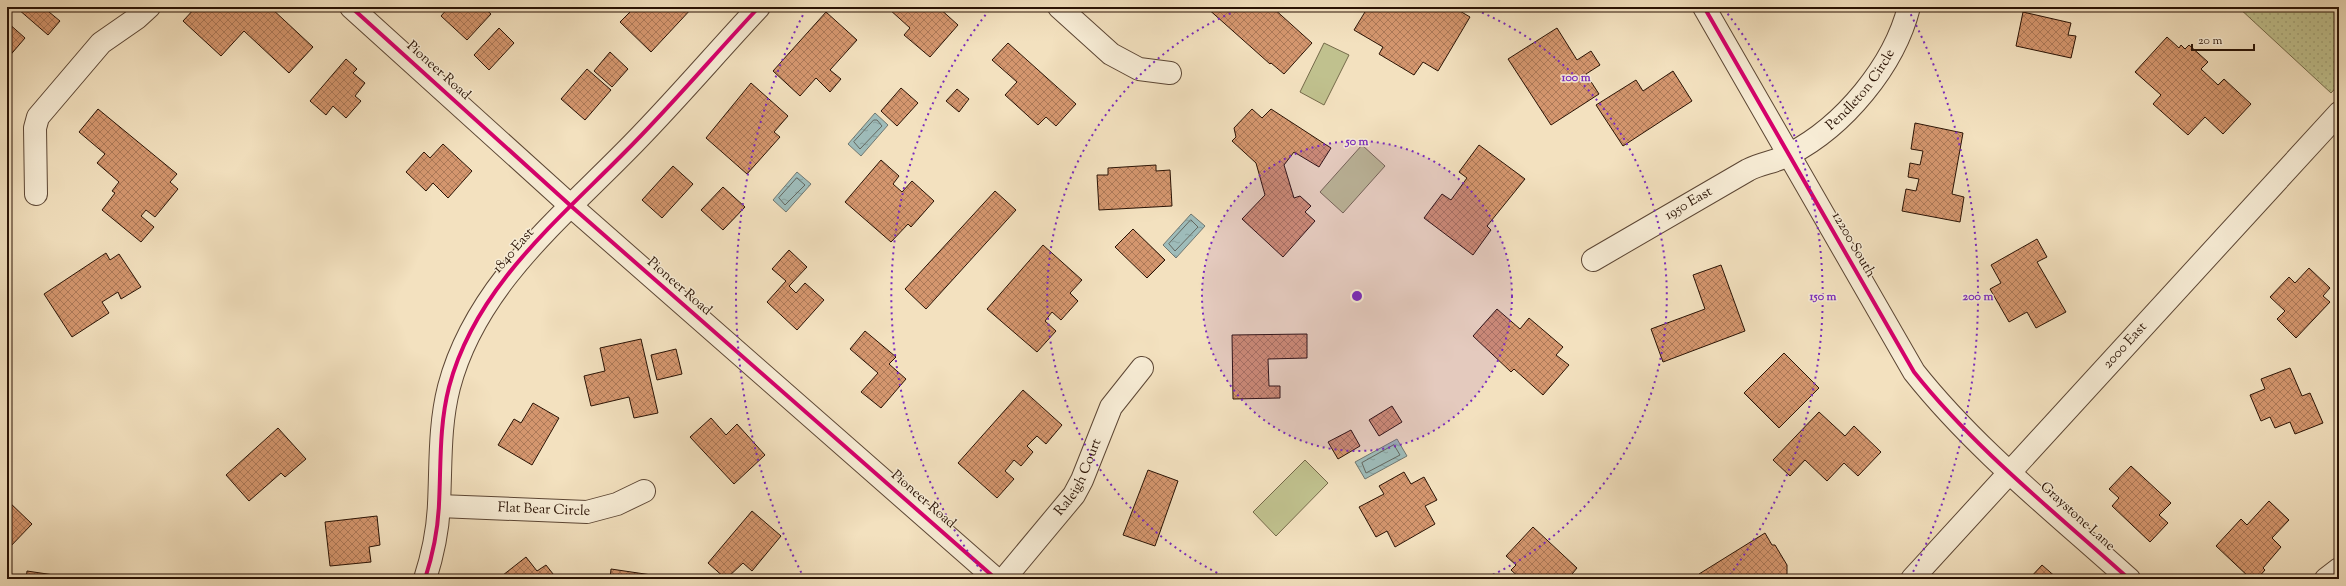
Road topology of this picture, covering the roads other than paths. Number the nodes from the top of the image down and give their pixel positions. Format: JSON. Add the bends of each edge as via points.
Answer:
{"nodes":[{"id":1,"x":149,"y":7,"type":"edge"},
{"id":2,"x":351,"y":7,"type":"edge"},
{"id":3,"x":759,"y":7,"type":"edge"},
{"id":4,"x":1059,"y":7,"type":"edge"},
{"id":5,"x":1704,"y":7,"type":"edge"},
{"id":6,"x":1909,"y":7,"type":"edge"},
{"id":7,"x":1170,"y":73,"type":"dead end"},
{"id":8,"x":2339,"y":113,"type":"edge"},
{"id":9,"x":1789,"y":155,"type":"junction"},
{"id":10,"x":36,"y":194,"type":"dead end"},
{"id":11,"x":571,"y":206,"type":"junction"},
{"id":12,"x":1593,"y":260,"type":"dead end"},
{"id":13,"x":1142,"y":368,"type":"dead end"},
{"id":14,"x":2010,"y":472,"type":"junction"},
{"id":15,"x":644,"y":491,"type":"dead end"},
{"id":16,"x":439,"y":506,"type":"junction"},
{"id":17,"x":2339,"y":569,"type":"edge"},
{"id":18,"x":425,"y":579,"type":"edge"},
{"id":19,"x":996,"y":579,"type":"edge"},
{"id":20,"x":1004,"y":579,"type":"edge"},
{"id":21,"x":1912,"y":579,"type":"edge"},
{"id":22,"x":2129,"y":579,"type":"edge"},
{"id":23,"x":2326,"y":579,"type":"edge"}],
"edges":[{"from":1,"to":10,"type":"street","via":[[101,43],[38,116],[34,128]]},
{"from":2,"to":11,"type":"street","name":"Pioneer Road"},
{"from":3,"to":11,"type":"street","name":"1840 East","via":[[626,151]]},
{"from":4,"to":7,"type":"street","via":[[1111,54],[1138,69]]},
{"from":5,"to":9,"type":"street","name":"12200 South"},
{"from":6,"to":9,"type":"street","name":"Pendleton Circle","via":[[1895,46],[1875,79],[1818,138]]},
{"from":8,"to":14,"type":"street","name":"2000 East"},
{"from":9,"to":12,"type":"street","name":"1950 East","via":[[1753,167]]},
{"from":9,"to":14,"type":"street","name":"12200 South","via":[[1914,372],[1932,395]]},
{"from":11,"to":16,"type":"street","name":"1840 East","via":[[512,269],[484,305],[463,345],[449,387],[441,426]]},
{"from":11,"to":19,"type":"street","name":"Pioneer Road"},
{"from":13,"to":20,"type":"street","name":"Raleigh Court","via":[[1111,407],[1074,496]]},
{"from":14,"to":21,"type":"street","name":"2000 East"},
{"from":14,"to":22,"type":"street","name":"Graystone Lane"},
{"from":15,"to":16,"type":"street","name":"Flat Bear Circle","via":[[617,504],[587,512]]},
{"from":16,"to":18,"type":"street","name":"1840 East","via":[[434,550]]},
{"from":17,"to":23,"type":"street"}]}
